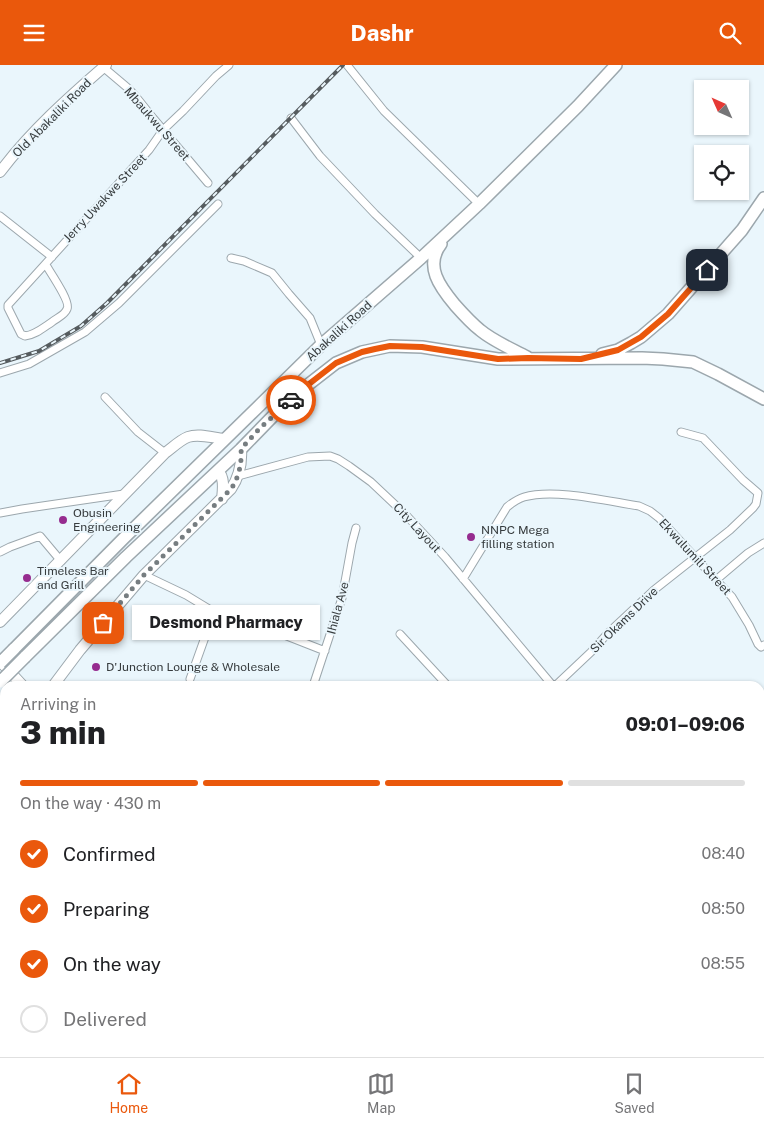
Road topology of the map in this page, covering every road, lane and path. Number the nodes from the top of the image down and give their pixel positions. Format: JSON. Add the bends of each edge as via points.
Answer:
{"nodes":[{"id":1,"x":229,"y":65,"type":"edge"},
{"id":2,"x":347,"y":65,"type":"edge"},
{"id":3,"x":616,"y":65,"type":"edge"},
{"id":4,"x":104,"y":66,"type":"edge"},
{"id":5,"x":291,"y":117,"type":"dead end"},
{"id":6,"x":163,"y":130,"type":"junction"},
{"id":7,"x":0,"y":172,"type":"edge"},
{"id":8,"x":208,"y":183,"type":"dead end"},
{"id":9,"x":764,"y":198,"type":"edge"},
{"id":10,"x":218,"y":204,"type":"dead end"},
{"id":11,"x":479,"y":204,"type":"junction"},
{"id":12,"x":0,"y":216,"type":"edge"},
{"id":13,"x":452,"y":228,"type":"junction"},
{"id":14,"x":52,"y":257,"type":"junction"},
{"id":15,"x":231,"y":258,"type":"dead end"},
{"id":16,"x":421,"y":258,"type":"junction"},
{"id":17,"x":46,"y":265,"type":"junction"},
{"id":18,"x":321,"y":345,"type":"junction"},
{"id":19,"x":528,"y":358,"type":"junction"},
{"id":20,"x":581,"y":359,"type":"junction"},
{"id":21,"x":0,"y":373,"type":"edge"},
{"id":22,"x":105,"y":397,"type":"dead end"},
{"id":23,"x":764,"y":399,"type":"edge"},
{"id":24,"x":681,"y":432,"type":"dead end"},
{"id":25,"x":210,"y":437,"type":"junction"},
{"id":26,"x":224,"y":439,"type":"junction"},
{"id":27,"x":241,"y":449,"type":"junction"},
{"id":28,"x":213,"y":450,"type":"junction"},
{"id":29,"x":165,"y":453,"type":"junction"},
{"id":30,"x":218,"y":471,"type":"junction"},
{"id":31,"x":238,"y":476,"type":"junction"},
{"id":32,"x":761,"y":492,"type":"edge"},
{"id":33,"x":127,"y":494,"type":"junction"},
{"id":34,"x":222,"y":499,"type":"junction"},
{"id":35,"x":0,"y":513,"type":"edge"},
{"id":36,"x":356,"y":528,"type":"dead end"},
{"id":37,"x":764,"y":543,"type":"edge"},
{"id":38,"x":0,"y":552,"type":"edge"},
{"id":39,"x":695,"y":557,"type":"junction"},
{"id":40,"x":61,"y":561,"type":"junction"},
{"id":41,"x":144,"y":575,"type":"junction"},
{"id":42,"x":463,"y":579,"type":"junction"},
{"id":43,"x":716,"y":580,"type":"junction"},
{"id":44,"x":214,"y":612,"type":"junction"},
{"id":45,"x":0,"y":622,"type":"edge"},
{"id":46,"x":400,"y":634,"type":"dead end"},
{"id":47,"x":764,"y":645,"type":"edge"},
{"id":48,"x":326,"y":651,"type":"junction"},
{"id":49,"x":0,"y":662,"type":"edge"},
{"id":50,"x":190,"y":679,"type":"dead end"},
{"id":51,"x":1,"y":681,"type":"edge"},
{"id":52,"x":18,"y":681,"type":"edge"},
{"id":53,"x":57,"y":681,"type":"edge"},
{"id":54,"x":315,"y":681,"type":"edge"},
{"id":55,"x":443,"y":681,"type":"edge"},
{"id":56,"x":550,"y":681,"type":"edge"},
{"id":57,"x":559,"y":681,"type":"edge"}],
"edges":[{"from":1,"to":6,"type":"street","name":"Jerry Uwakwe Street"},
{"from":2,"to":11,"type":"street","via":[[384,111]]},
{"from":3,"to":11,"type":"highway","name":"Abakaliki Road"},
{"from":4,"to":6,"type":"street","name":"Mbaukwu Street","via":[[129,89]]},
{"from":4,"to":7,"type":"main road","name":"Old Abakaliki Road","via":[[46,120]]},
{"from":5,"to":16,"type":"street","via":[[320,156],[374,215]]},
{"from":6,"to":8,"type":"street","name":"Mbaukwu Street"},
{"from":6,"to":14,"type":"street","name":"Jerry Uwakwe Street","via":[[149,150]]},
{"from":9,"to":20,"type":"highway","via":[[742,231],[668,314],[641,337],[618,350]]},
{"from":10,"to":21,"type":"street","via":[[86,332],[29,364]]},
{"from":11,"to":13,"type":"highway","name":"Abakaliki Road"},
{"from":12,"to":14,"type":"street"},
{"from":13,"to":16,"type":"highway","name":"Abakaliki Road"},
{"from":13,"to":19,"type":"highway","via":[[434,258],[435,273],[443,290],[481,331]]},
{"from":14,"to":17,"type":"street","name":"Jerry Uwakwe Street"},
{"from":15,"to":18,"type":"street","via":[[272,273],[310,318]]},
{"from":16,"to":18,"type":"highway","name":"Abakaliki Road"},
{"from":17,"to":17,"type":"street","name":"Jerry Uwakwe Street","via":[[68,307],[63,314],[25,337],[8,305]]},
{"from":18,"to":26,"type":"highway","name":"Abakaliki Road"},
{"from":19,"to":20,"type":"highway","name":"Abakaliki Road"},
{"from":19,"to":27,"type":"highway","name":"Abakaliki Road","via":[[498,359],[422,347],[390,346],[362,352],[336,363],[300,391]]},
{"from":20,"to":23,"type":"highway","via":[[642,358],[693,362]]},
{"from":22,"to":29,"type":"street","via":[[138,432]]},
{"from":24,"to":32,"type":"street","via":[[703,438],[743,481]]},
{"from":25,"to":26,"type":"main road"},
{"from":25,"to":28,"type":"main road"},
{"from":25,"to":29,"type":"main road","via":[[188,437]]},
{"from":26,"to":28,"type":"highway","name":"Abakaliki Road"},
{"from":27,"to":30,"type":"highway","name":"Abakaliki Road"},
{"from":27,"to":31,"type":"main road"},
{"from":28,"to":49,"type":"highway","name":"Abakaliki Road","bridge":true},
{"from":29,"to":33,"type":"main road"},
{"from":30,"to":34,"type":"main road","via":[[222,477]]},
{"from":30,"to":51,"type":"highway","name":"Abakaliki Road","bridge":true},
{"from":31,"to":34,"type":"main road"},
{"from":31,"to":42,"type":"street","name":"City Layout","via":[[308,457],[338,459],[392,501]]},
{"from":32,"to":39,"type":"street","name":"Sir Okams Drive","via":[[753,507],[730,530]]},
{"from":33,"to":35,"type":"street"},
{"from":33,"to":40,"type":"main road"},
{"from":34,"to":41,"type":"main road"},
{"from":36,"to":48,"type":"street","name":"Ihiala Ave","via":[[342,597]]},
{"from":37,"to":43,"type":"street"},
{"from":38,"to":40,"type":"street","via":[[40,536]]},
{"from":39,"to":42,"type":"street","name":"Ekwulumili Street","via":[[659,518],[639,506],[563,494],[534,495],[507,507]]},
{"from":39,"to":43,"type":"street","name":"Ekwulumili Street"},
{"from":39,"to":57,"type":"street","name":"Sir Okams Drive","via":[[623,619]]},
{"from":40,"to":45,"type":"main road"},
{"from":41,"to":44,"type":"street"},
{"from":41,"to":53,"type":"main road"},
{"from":42,"to":56,"type":"street","name":"City Layout"},
{"from":43,"to":47,"type":"street","name":"Ekwulumili Street","via":[[732,597],[758,645]]},
{"from":44,"to":48,"type":"street"},
{"from":44,"to":50,"type":"street"},
{"from":46,"to":55,"type":"street"},
{"from":48,"to":54,"type":"street","name":"Ihiala Ave"},
{"from":49,"to":52,"type":"main road"}]}
